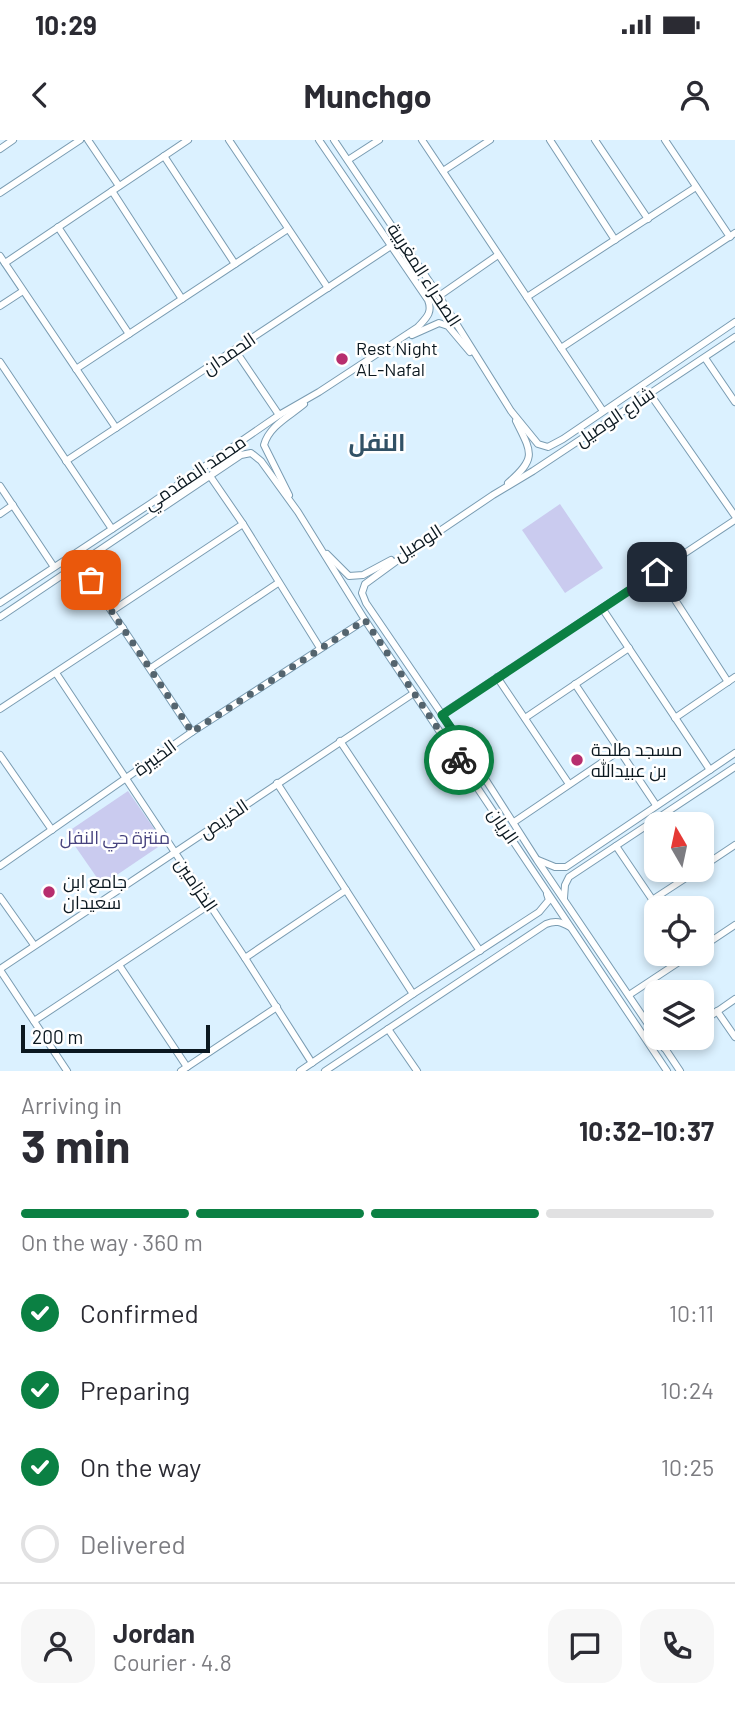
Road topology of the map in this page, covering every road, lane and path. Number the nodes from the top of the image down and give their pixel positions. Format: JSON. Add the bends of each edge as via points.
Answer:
{"nodes":[{"id":1,"x":13,"y":140,"type":"edge"},
{"id":2,"x":80,"y":140,"type":"edge"},
{"id":3,"x":88,"y":140,"type":"edge"},
{"id":4,"x":188,"y":140,"type":"edge"},
{"id":5,"x":229,"y":140,"type":"edge"},
{"id":6,"x":319,"y":140,"type":"edge"},
{"id":7,"x":334,"y":140,"type":"edge"},
{"id":8,"x":379,"y":140,"type":"edge"},
{"id":9,"x":422,"y":140,"type":"edge"},
{"id":10,"x":490,"y":140,"type":"edge"},
{"id":11,"x":550,"y":140,"type":"edge"},
{"id":12,"x":595,"y":140,"type":"edge"},
{"id":13,"x":665,"y":140,"type":"edge"},
{"id":14,"x":0,"y":149,"type":"edge"},
{"id":15,"x":164,"y":156,"type":"junction"},
{"id":16,"x":348,"y":160,"type":"junction"},
{"id":17,"x":443,"y":171,"type":"junction"},
{"id":18,"x":119,"y":186,"type":"junction"},
{"id":19,"x":696,"y":187,"type":"junction"},
{"id":20,"x":111,"y":191,"type":"junction"},
{"id":21,"x":0,"y":193,"type":"edge"},
{"id":22,"x":648,"y":219,"type":"junction"},
{"id":23,"x":58,"y":227,"type":"junction"},
{"id":24,"x":288,"y":229,"type":"junction"},
{"id":25,"x":732,"y":235,"type":"edge"},
{"id":26,"x":615,"y":240,"type":"junction"},
{"id":27,"x":391,"y":246,"type":"junction"},
{"id":28,"x":498,"y":255,"type":"junction"},
{"id":29,"x":0,"y":256,"type":"edge"},
{"id":30,"x":5,"y":263,"type":"junction"},
{"id":31,"x":235,"y":264,"type":"junction"},
{"id":32,"x":328,"y":288,"type":"junction"},
{"id":33,"x":23,"y":290,"type":"junction"},
{"id":34,"x":439,"y":296,"type":"junction"},
{"id":35,"x":527,"y":297,"type":"junction"},
{"id":36,"x":182,"y":299,"type":"junction"},
{"id":37,"x":0,"y":306,"type":"edge"},
{"id":38,"x":430,"y":312,"type":"joint"},
{"id":39,"x":735,"y":322,"type":"edge"},
{"id":40,"x":129,"y":334,"type":"junction"},
{"id":41,"x":735,"y":337,"type":"edge"},
{"id":42,"x":390,"y":345,"type":"junction"},
{"id":43,"x":561,"y":348,"type":"junction"},
{"id":44,"x":235,"y":349,"type":"junction"},
{"id":45,"x":705,"y":358,"type":"junction"},
{"id":46,"x":0,"y":362,"type":"edge"},
{"id":47,"x":76,"y":369,"type":"junction"},
{"id":48,"x":484,"y":370,"type":"junction"},
{"id":49,"x":319,"y":391,"type":"junction"},
{"id":50,"x":650,"y":394,"type":"junction"},
{"id":51,"x":735,"y":402,"type":"edge"},
{"id":52,"x":511,"y":411,"type":"junction"},
{"id":53,"x":603,"y":411,"type":"junction"},
{"id":54,"x":279,"y":415,"type":"junction"},
{"id":55,"x":116,"y":428,"type":"junction"},
{"id":56,"x":66,"y":461,"type":"junction"},
{"id":57,"x":210,"y":476,"type":"junction"},
{"id":58,"x":0,"y":486,"type":"edge"},
{"id":59,"x":493,"y":495,"type":"junction"},
{"id":60,"x":150,"y":504,"type":"junction"},
{"id":61,"x":13,"y":505,"type":"junction"},
{"id":62,"x":156,"y":512,"type":"junction"},
{"id":63,"x":298,"y":512,"type":"junction"},
{"id":64,"x":0,"y":514,"type":"edge"},
{"id":65,"x":735,"y":518,"type":"edge"},
{"id":66,"x":243,"y":524,"type":"junction"},
{"id":67,"x":112,"y":529,"type":"junction"},
{"id":68,"x":319,"y":545,"type":"junction"},
{"id":69,"x":417,"y":546,"type":"junction"},
{"id":70,"x":80,"y":564,"type":"junction"},
{"id":71,"x":54,"y":567,"type":"junction"},
{"id":72,"x":342,"y":568,"type":"joint"},
{"id":73,"x":657,"y":572,"type":"junction"},
{"id":74,"x":278,"y":583,"type":"junction"},
{"id":75,"x":0,"y":603,"type":"edge"},
{"id":76,"x":602,"y":608,"type":"junction"},
{"id":77,"x":112,"y":611,"type":"junction"},
{"id":78,"x":0,"y":617,"type":"edge"},
{"id":79,"x":365,"y":620,"type":"junction"},
{"id":80,"x":123,"y":628,"type":"junction"},
{"id":81,"x":320,"y":648,"type":"junction"},
{"id":82,"x":629,"y":648,"type":"junction"},
{"id":83,"x":151,"y":668,"type":"junction"},
{"id":84,"x":56,"y":673,"type":"junction"},
{"id":85,"x":497,"y":677,"type":"junction"},
{"id":86,"x":735,"y":677,"type":"edge"},
{"id":87,"x":728,"y":681,"type":"junction"},
{"id":88,"x":575,"y":684,"type":"junction"},
{"id":89,"x":414,"y":693,"type":"junction"},
{"id":90,"x":0,"y":709,"type":"edge"},
{"id":91,"x":442,"y":715,"type":"junction"},
{"id":92,"x":524,"y":718,"type":"junction"},
{"id":93,"x":675,"y":718,"type":"junction"},
{"id":94,"x":192,"y":732,"type":"junction"},
{"id":95,"x":340,"y":741,"type":"junction"},
{"id":96,"x":619,"y":751,"type":"junction"},
{"id":97,"x":735,"y":753,"type":"edge"},
{"id":98,"x":0,"y":755,"type":"edge"},
{"id":99,"x":475,"y":763,"type":"junction"},
{"id":100,"x":735,"y":766,"type":"edge"},
{"id":101,"x":465,"y":769,"type":"junction"},
{"id":102,"x":710,"y":770,"type":"junction"},
{"id":103,"x":126,"y":779,"type":"junction"},
{"id":104,"x":277,"y":783,"type":"junction"},
{"id":105,"x":569,"y":784,"type":"junction"},
{"id":106,"x":656,"y":806,"type":"junction"},
{"id":107,"x":514,"y":822,"type":"junction"},
{"id":108,"x":52,"y":830,"type":"junction"},
{"id":109,"x":735,"y":845,"type":"edge"},
{"id":110,"x":616,"y":846,"type":"junction"},
{"id":111,"x":174,"y":852,"type":"junction"},
{"id":112,"x":581,"y":856,"type":"junction"},
{"id":113,"x":714,"y":859,"type":"edge"},
{"id":114,"x":537,"y":860,"type":"junction"},
{"id":115,"x":587,"y":865,"type":"junction"},
{"id":116,"x":0,"y":866,"type":"edge"},
{"id":117,"x":680,"y":882,"type":"edge"},
{"id":118,"x":346,"y":891,"type":"junction"},
{"id":119,"x":547,"y":891,"type":"junction"},
{"id":120,"x":649,"y":896,"type":"edge"},
{"id":121,"x":658,"y":896,"type":"edge"},
{"id":122,"x":0,"y":897,"type":"edge"},
{"id":123,"x":564,"y":900,"type":"junction"},
{"id":124,"x":209,"y":905,"type":"junction"},
{"id":125,"x":526,"y":921,"type":"junction"},
{"id":126,"x":571,"y":927,"type":"junction"},
{"id":127,"x":734,"y":929,"type":"edge"},
{"id":128,"x":533,"y":931,"type":"junction"},
{"id":129,"x":714,"y":940,"type":"edge"},
{"id":130,"x":34,"y":945,"type":"junction"},
{"id":131,"x":480,"y":951,"type":"junction"},
{"id":132,"x":245,"y":958,"type":"junction"},
{"id":133,"x":118,"y":965,"type":"junction"},
{"id":134,"x":671,"y":966,"type":"edge"},
{"id":135,"x":0,"y":970,"type":"edge"},
{"id":136,"x":413,"y":994,"type":"junction"},
{"id":137,"x":629,"y":995,"type":"junction"},
{"id":138,"x":735,"y":999,"type":"edge"},
{"id":139,"x":277,"y":1007,"type":"junction"},
{"id":140,"x":717,"y":1011,"type":"junction"},
{"id":141,"x":714,"y":1013,"type":"edge"},
{"id":142,"x":644,"y":1018,"type":"edge"},
{"id":143,"x":34,"y":1021,"type":"junction"},
{"id":144,"x":388,"y":1029,"type":"junction"},
{"id":145,"x":735,"y":1037,"type":"edge"},
{"id":146,"x":665,"y":1050,"type":"edge"},
{"id":147,"x":313,"y":1062,"type":"junction"},
{"id":148,"x":184,"y":1069,"type":"edge"},
{"id":149,"x":68,"y":1071,"type":"edge"},
{"id":150,"x":300,"y":1071,"type":"edge"},
{"id":151,"x":325,"y":1071,"type":"edge"},
{"id":152,"x":417,"y":1071,"type":"edge"},
{"id":153,"x":667,"y":1071,"type":"edge"},
{"id":154,"x":680,"y":1071,"type":"edge"}],
"edges":[{"from":1,"to":14,"type":"street"},
{"from":2,"to":21,"type":"street"},
{"from":3,"to":18,"type":"street"},
{"from":4,"to":15,"type":"street"},
{"from":5,"to":24,"type":"street"},
{"from":6,"to":27,"type":"street","name":"الصحراء المغربية"},
{"from":7,"to":16,"type":"street","name":"الصحراء المغربية"},
{"from":8,"to":16,"type":"street"},
{"from":9,"to":17,"type":"street"},
{"from":10,"to":17,"type":"street"},
{"from":11,"to":26,"type":"street"},
{"from":12,"to":22,"type":"street"},
{"from":13,"to":19,"type":"street"},
{"from":15,"to":18,"type":"street"},
{"from":15,"to":31,"type":"street"},
{"from":16,"to":34,"type":"street","name":"الصحراء المغربية"},
{"from":17,"to":28,"type":"street"},
{"from":18,"to":20,"type":"street"},
{"from":19,"to":22,"type":"street"},
{"from":19,"to":25,"type":"street"},
{"from":20,"to":23,"type":"street"},
{"from":20,"to":36,"type":"street"},
{"from":22,"to":26,"type":"street"},
{"from":23,"to":30,"type":"street"},
{"from":23,"to":40,"type":"street"},
{"from":24,"to":31,"type":"street"},
{"from":24,"to":32,"type":"street"},
{"from":25,"to":43,"type":"street"},
{"from":26,"to":35,"type":"street"},
{"from":27,"to":32,"type":"street","name":"الحمدان"},
{"from":27,"to":38,"type":"street","name":"الصحراء المغربية","via":[[428,300]]},
{"from":28,"to":34,"type":"street"},
{"from":28,"to":35,"type":"street"},
{"from":29,"to":30,"type":"street"},
{"from":30,"to":33,"type":"street"},
{"from":31,"to":36,"type":"street"},
{"from":32,"to":44,"type":"street","name":"الحمدان"},
{"from":33,"to":37,"type":"street"},
{"from":33,"to":47,"type":"street"},
{"from":34,"to":48,"type":"street","name":"الصحراء المغربية"},
{"from":35,"to":43,"type":"street"},
{"from":36,"to":40,"type":"street"},
{"from":38,"to":42,"type":"street","name":"محمد المقدمي","via":[[418,327]]},
{"from":39,"to":53,"type":"street","name":"شارع الوصيل"},
{"from":40,"to":47,"type":"street"},
{"from":41,"to":45,"type":"street","name":"شارع الوصيل"},
{"from":42,"to":48,"type":"street","name":"محمد المقدمي","via":[[439,323],[453,331]]},
{"from":42,"to":49,"type":"street","name":"محمد المقدمي"},
{"from":43,"to":53,"type":"street"},
{"from":44,"to":54,"type":"street"},
{"from":44,"to":55,"type":"street","name":"الحمدان"},
{"from":45,"to":50,"type":"street","name":"شارع الوصيل"},
{"from":45,"to":51,"type":"street"},
{"from":46,"to":56,"type":"street"},
{"from":47,"to":55,"type":"street"},
{"from":48,"to":52,"type":"street","name":"الصحراء المغربية"},
{"from":49,"to":54,"type":"street","name":"محمد المقدمي"},
{"from":49,"to":63,"type":"street","via":[[266,436],[264,445]]},
{"from":50,"to":59,"type":"street","name":"شارع الوصيل"},
{"from":50,"to":65,"type":"street"},
{"from":52,"to":53,"type":"street","name":"شارع الوصيل","via":[[538,444],[548,447]]},
{"from":52,"to":59,"type":"street","via":[[530,453],[525,467]]},
{"from":54,"to":60,"type":"street","name":"محمد المقدمي"},
{"from":55,"to":56,"type":"street","name":"الحمدان"},
{"from":56,"to":67,"type":"street"},
{"from":57,"to":62,"type":"street","name":"محمد المقدمي"},
{"from":57,"to":63,"type":"street","name":"محمد المقدمي","via":[[251,453]]},
{"from":57,"to":66,"type":"street"},
{"from":58,"to":61,"type":"street"},
{"from":59,"to":69,"type":"street","name":"الوصيل"},
{"from":60,"to":62,"type":"street"},
{"from":60,"to":67,"type":"street","name":"محمد المقدمي"},
{"from":61,"to":64,"type":"street"},
{"from":61,"to":71,"type":"street"},
{"from":62,"to":70,"type":"street","name":"محمد المقدمي"},
{"from":63,"to":68,"type":"street","name":"الريان"},
{"from":65,"to":73,"type":"street"},
{"from":66,"to":74,"type":"street"},
{"from":66,"to":77,"type":"street"},
{"from":67,"to":71,"type":"street","name":"محمد المقدمي"},
{"from":68,"to":72,"type":"street","name":"الريان"},
{"from":68,"to":79,"type":"street","name":"الريان"},
{"from":69,"to":72,"type":"street","name":"الوصيل","via":[[363,575],[349,576]]},
{"from":69,"to":91,"type":"street","name":"الريان","via":[[365,584],[362,593]]},
{"from":70,"to":77,"type":"street"},
{"from":70,"to":78,"type":"street","name":"محمد المقدمي"},
{"from":71,"to":75,"type":"street","name":"محمد المقدمي"},
{"from":73,"to":76,"type":"street"},
{"from":73,"to":87,"type":"street"},
{"from":74,"to":81,"type":"street"},
{"from":74,"to":83,"type":"street"},
{"from":76,"to":82,"type":"street"},
{"from":76,"to":85,"type":"street"},
{"from":77,"to":80,"type":"street"},
{"from":79,"to":81,"type":"street","name":"الخبيرة"},
{"from":79,"to":89,"type":"street","name":"الريان"},
{"from":80,"to":83,"type":"street"},
{"from":80,"to":84,"type":"street"},
{"from":81,"to":94,"type":"street","name":"الخبيرة"},
{"from":82,"to":88,"type":"street"},
{"from":82,"to":93,"type":"street"},
{"from":83,"to":94,"type":"street"},
{"from":84,"to":90,"type":"street"},
{"from":84,"to":103,"type":"street","name":"الخزامين"},
{"from":85,"to":91,"type":"street"},
{"from":85,"to":92,"type":"street"},
{"from":86,"to":87,"type":"street"},
{"from":87,"to":93,"type":"street"},
{"from":88,"to":92,"type":"street"},
{"from":88,"to":96,"type":"street"},
{"from":89,"to":95,"type":"street","name":"الخريص"},
{"from":89,"to":101,"type":"street","name":"الريان"},
{"from":91,"to":99,"type":"street","name":"الريان"},
{"from":92,"to":105,"type":"street"},
{"from":93,"to":102,"type":"street"},
{"from":94,"to":103,"type":"street","name":"الخبيرة"},
{"from":95,"to":104,"type":"street","name":"الخريص"},
{"from":95,"to":131,"type":"street"},
{"from":96,"to":105,"type":"street"},
{"from":96,"to":106,"type":"street"},
{"from":97,"to":102,"type":"street"},
{"from":98,"to":108,"type":"street"},
{"from":99,"to":101,"type":"street"},
{"from":99,"to":107,"type":"street","name":"الريان"},
{"from":100,"to":110,"type":"street"},
{"from":101,"to":119,"type":"street","name":"الريان"},
{"from":102,"to":106,"type":"street"},
{"from":103,"to":108,"type":"street","name":"الخبيرة"},
{"from":103,"to":111,"type":"street","name":"الخزامين"},
{"from":104,"to":111,"type":"street","name":"الخريص"},
{"from":104,"to":118,"type":"street"},
{"from":105,"to":107,"type":"street"},
{"from":106,"to":112,"type":"street"},
{"from":107,"to":114,"type":"street","name":"الريان"},
{"from":108,"to":116,"type":"street","name":"الخبيرة"},
{"from":109,"to":113,"type":"street"},
{"from":110,"to":115,"type":"street"},
{"from":110,"to":120,"type":"street"},
{"from":111,"to":124,"type":"street","name":"الخزامين"},
{"from":111,"to":130,"type":"street","name":"الخريص"},
{"from":112,"to":114,"type":"street","via":[[566,867]]},
{"from":112,"to":115,"type":"street"},
{"from":114,"to":123,"type":"street","name":"الريان"},
{"from":115,"to":123,"type":"street","via":[[569,877]]},
{"from":117,"to":121,"type":"street"},
{"from":118,"to":132,"type":"street"},
{"from":118,"to":136,"type":"street"},
{"from":119,"to":125,"type":"street","via":[[549,900]]},
{"from":119,"to":126,"type":"street","name":"الريان"},
{"from":122,"to":130,"type":"street"},
{"from":123,"to":137,"type":"street","name":"الريان"},
{"from":124,"to":132,"type":"street","name":"الخزامين"},
{"from":124,"to":133,"type":"street"},
{"from":125,"to":128,"type":"street"},
{"from":125,"to":131,"type":"street"},
{"from":126,"to":128,"type":"street","via":[[553,921]]},
{"from":126,"to":153,"type":"street","name":"الريان"},
{"from":127,"to":129,"type":"street"},
{"from":128,"to":144,"type":"street"},
{"from":130,"to":135,"type":"street","name":"الخريص"},
{"from":131,"to":136,"type":"street"},
{"from":132,"to":139,"type":"street","name":"الخزامين"},
{"from":133,"to":143,"type":"street"},
{"from":133,"to":148,"type":"street"},
{"from":134,"to":137,"type":"street"},
{"from":135,"to":143,"type":"street"},
{"from":136,"to":147,"type":"street"},
{"from":137,"to":142,"type":"street","name":"الريان"},
{"from":138,"to":140,"type":"street"},
{"from":139,"to":147,"type":"street","name":"الخزامين"},
{"from":139,"to":148,"type":"street"},
{"from":140,"to":141,"type":"street"},
{"from":140,"to":145,"type":"street"},
{"from":143,"to":149,"type":"street"},
{"from":144,"to":151,"type":"street"},
{"from":144,"to":152,"type":"street"},
{"from":146,"to":154,"type":"street","name":"الريان"},
{"from":147,"to":150,"type":"street"}]}
